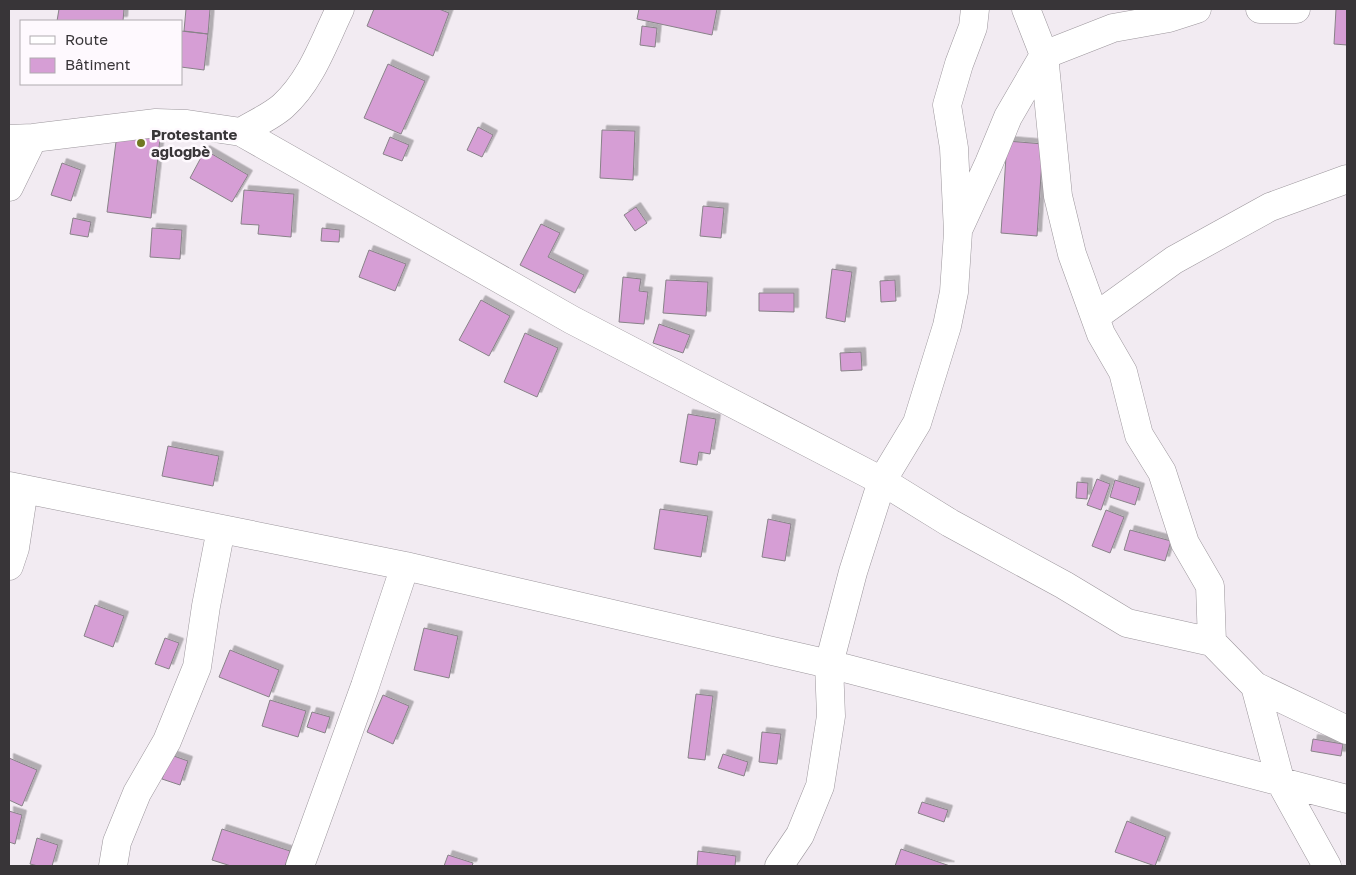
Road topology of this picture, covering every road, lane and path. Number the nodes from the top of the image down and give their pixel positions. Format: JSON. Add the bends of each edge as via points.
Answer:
{"nodes":[{"id":1,"x":340,"y":9,"type":"edge"},
{"id":2,"x":975,"y":9,"type":"edge"},
{"id":3,"x":1026,"y":9,"type":"edge"},
{"id":4,"x":1197,"y":9,"type":"edge"},
{"id":5,"x":1260,"y":9,"type":"edge"},
{"id":6,"x":1296,"y":10,"type":"edge"},
{"id":7,"x":1044,"y":55,"type":"junction"},
{"id":8,"x":240,"y":132,"type":"junction"},
{"id":9,"x":21,"y":139,"type":"edge"},
{"id":10,"x":1347,"y":178,"type":"edge"},
{"id":11,"x":9,"y":187,"type":"edge"},
{"id":12,"x":958,"y":232,"type":"junction"},
{"id":13,"x":1095,"y":317,"type":"junction"},
{"id":14,"x":882,"y":481,"type":"junction"},
{"id":15,"x":16,"y":487,"type":"edge"},
{"id":16,"x":221,"y":529,"type":"junction"},
{"id":17,"x":9,"y":566,"type":"edge"},
{"id":18,"x":405,"y":566,"type":"junction"},
{"id":19,"x":1212,"y":642,"type":"junction"},
{"id":20,"x":828,"y":664,"type":"junction"},
{"id":21,"x":1255,"y":686,"type":"junction"},
{"id":22,"x":1347,"y":730,"type":"edge"},
{"id":23,"x":1281,"y":782,"type":"junction"},
{"id":24,"x":1347,"y":799,"type":"edge"},
{"id":25,"x":113,"y":866,"type":"edge"},
{"id":26,"x":300,"y":866,"type":"edge"},
{"id":27,"x":779,"y":866,"type":"edge"},
{"id":28,"x":1326,"y":866,"type":"edge"}],
"edges":[{"from":1,"to":8,"type":"street","via":[[302,85],[283,106]]},
{"from":2,"to":12,"type":"street","via":[[973,27],[947,105],[954,148]]},
{"from":3,"to":7,"type":"street"},
{"from":4,"to":7,"type":"street","via":[[1169,18],[1113,28]]},
{"from":5,"to":6,"type":"street"},
{"from":7,"to":12,"type":"street","via":[[1008,117]]},
{"from":7,"to":13,"type":"street","via":[[1058,196],[1072,254]]},
{"from":8,"to":9,"type":"street","via":[[156,123]]},
{"from":8,"to":14,"type":"street","via":[[572,320]]},
{"from":9,"to":11,"type":"street"},
{"from":10,"to":13,"type":"street","via":[[1261,211],[1174,260]]},
{"from":12,"to":14,"type":"street","via":[[954,292],[942,343],[917,423]]},
{"from":13,"to":19,"type":"street","via":[[1123,372],[1139,435],[1162,472],[1186,543],[1210,586]]},
{"from":14,"to":19,"type":"street","via":[[1127,623]]},
{"from":14,"to":20,"type":"street"},
{"from":15,"to":16,"type":"street"},
{"from":15,"to":17,"type":"street","via":[[15,548]]},
{"from":16,"to":18,"type":"street"},
{"from":16,"to":25,"type":"street","via":[[197,667],[167,741],[137,793],[117,842]]},
{"from":18,"to":20,"type":"street"},
{"from":18,"to":26,"type":"street"},
{"from":19,"to":21,"type":"street"},
{"from":20,"to":23,"type":"street"},
{"from":20,"to":27,"type":"street","via":[[831,716],[820,786],[800,835]]},
{"from":21,"to":22,"type":"street"},
{"from":21,"to":23,"type":"street"},
{"from":23,"to":24,"type":"street"},
{"from":23,"to":28,"type":"street"}]}
